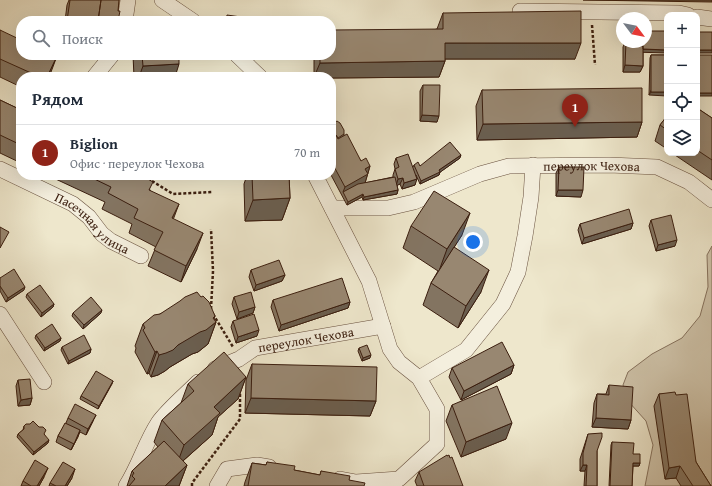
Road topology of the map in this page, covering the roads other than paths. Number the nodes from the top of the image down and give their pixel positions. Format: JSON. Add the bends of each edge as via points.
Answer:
{"nodes":[{"id":1,"x":128,"y":0,"type":"edge"},
{"id":2,"x":162,"y":0,"type":"edge"},
{"id":3,"x":520,"y":11,"type":"edge"},
{"id":4,"x":664,"y":14,"type":"edge"},
{"id":5,"x":126,"y":16,"type":"edge"},
{"id":6,"x":186,"y":16,"type":"edge"},
{"id":7,"x":700,"y":17,"type":"edge"},
{"id":8,"x":712,"y":19,"type":"edge"},
{"id":9,"x":108,"y":60,"type":"edge"},
{"id":10,"x":242,"y":60,"type":"edge"},
{"id":11,"x":98,"y":72,"type":"edge"},
{"id":12,"x":255,"y":72,"type":"edge"},
{"id":13,"x":532,"y":166,"type":"junction"},
{"id":14,"x":0,"y":169,"type":"edge"},
{"id":15,"x":16,"y":177,"type":"edge"},
{"id":16,"x":23,"y":180,"type":"edge"},
{"id":17,"x":318,"y":180,"type":"edge"},
{"id":18,"x":712,"y":200,"type":"edge"},
{"id":19,"x":332,"y":208,"type":"junction"},
{"id":20,"x":141,"y":256,"type":"dead end"},
{"id":21,"x":0,"y":314,"type":"edge"},
{"id":22,"x":383,"y":326,"type":"junction"},
{"id":23,"x":419,"y":378,"type":"junction"},
{"id":24,"x":44,"y":382,"type":"dead end"},
{"id":25,"x":280,"y":469,"type":"edge"},
{"id":26,"x":326,"y":477,"type":"edge"},
{"id":27,"x":126,"y":486,"type":"edge"},
{"id":28,"x":217,"y":486,"type":"edge"}],
"edges":[{"from":1,"to":5,"type":"street"},
{"from":2,"to":6,"type":"street"},
{"from":3,"to":4,"type":"street"},
{"from":7,"to":8,"type":"street"},
{"from":9,"to":11,"type":"street"},
{"from":10,"to":12,"type":"street"},
{"from":13,"to":18,"type":"street","name":"переулок Чехова","via":[[657,167],[689,182]]},
{"from":13,"to":19,"type":"street","name":"переулок Чехова","via":[[509,166],[480,174],[414,202],[388,208]]},
{"from":13,"to":23,"type":"street","name":"переулок Чехова","via":[[531,197],[518,272],[503,304],[466,350]]},
{"from":14,"to":15,"type":"street","name":"Пасечная улица"},
{"from":16,"to":20,"type":"street","name":"Пасечная улица","via":[[73,204],[111,241]]},
{"from":17,"to":19,"type":"street"},
{"from":19,"to":22,"type":"street","via":[[369,281]]},
{"from":21,"to":24,"type":"street"},
{"from":22,"to":23,"type":"street","via":[[390,349],[399,362]]},
{"from":22,"to":27,"type":"street","name":"переулок Чехова","via":[[255,348],[207,373],[160,421],[147,441]]},
{"from":23,"to":26,"type":"street","via":[[437,409],[437,444],[399,479],[356,482]]},
{"from":25,"to":28,"type":"street","via":[[257,466],[227,469]]}]}
